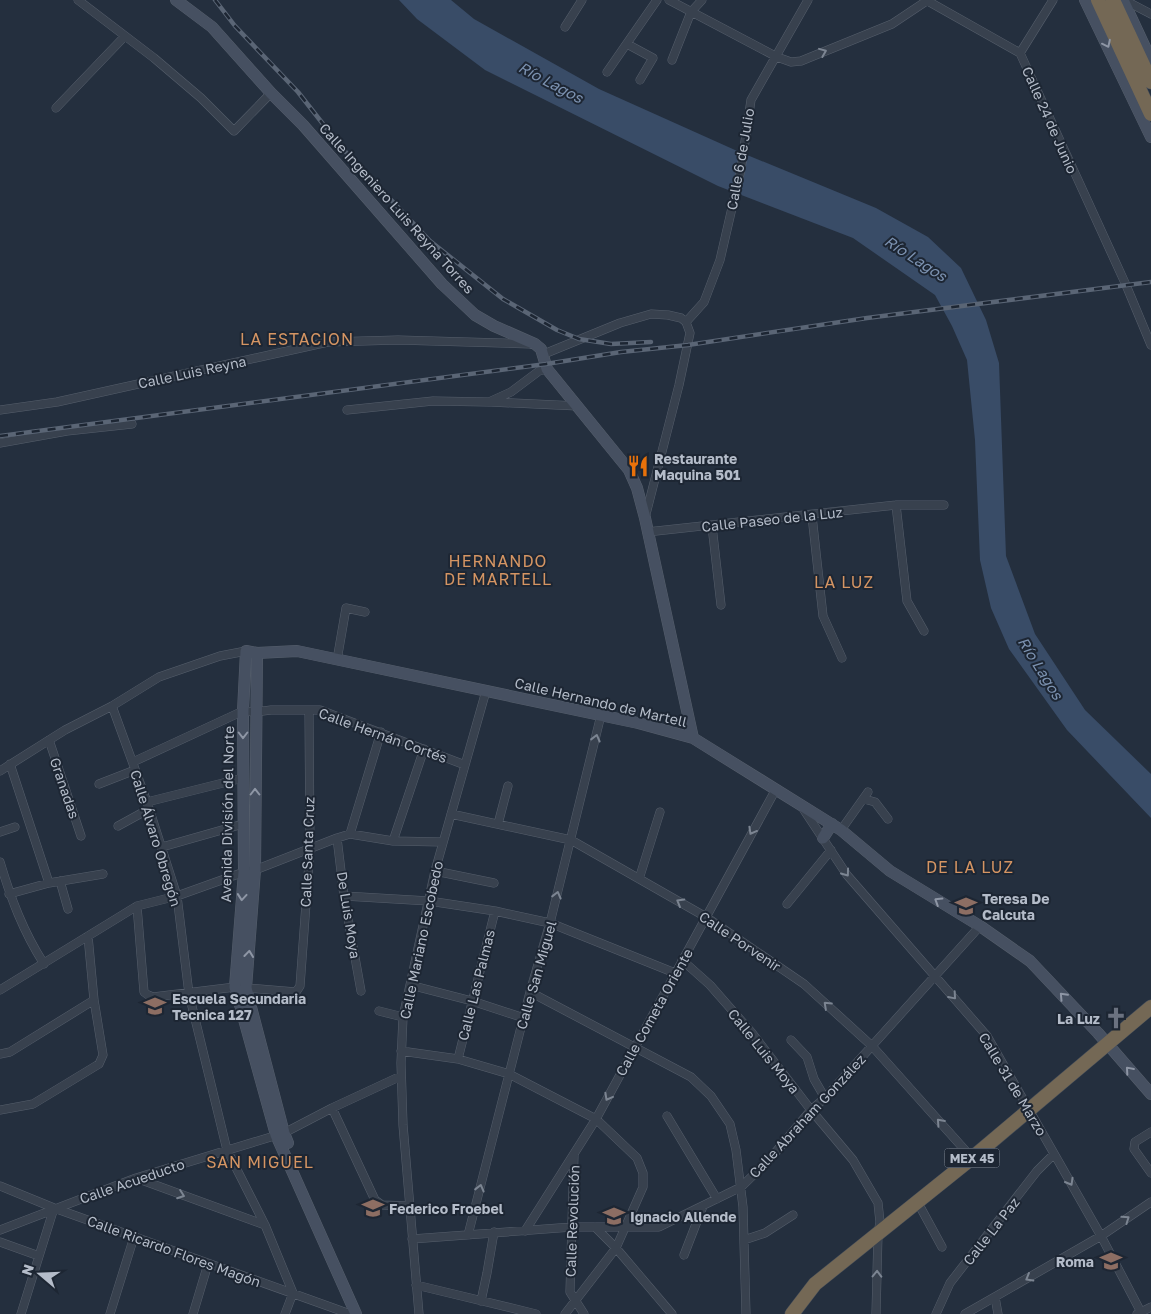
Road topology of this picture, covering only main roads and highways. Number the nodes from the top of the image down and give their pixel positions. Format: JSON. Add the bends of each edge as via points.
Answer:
{"nodes":[{"id":1,"x":1098,"y":0,"type":"edge"},
{"id":2,"x":1113,"y":0,"type":"edge"},
{"id":3,"x":1151,"y":82,"type":"edge"},
{"id":4,"x":1151,"y":114,"type":"edge"},
{"id":5,"x":1151,"y":1008,"type":"edge"},
{"id":6,"x":790,"y":1312,"type":"edge"}],
"edges":[{"from":1,"to":4,"type":"highway"},
{"from":2,"to":3,"type":"highway"},
{"from":5,"to":6,"type":"highway","number":"MEX 45","via":[[815,1284]]}]}
